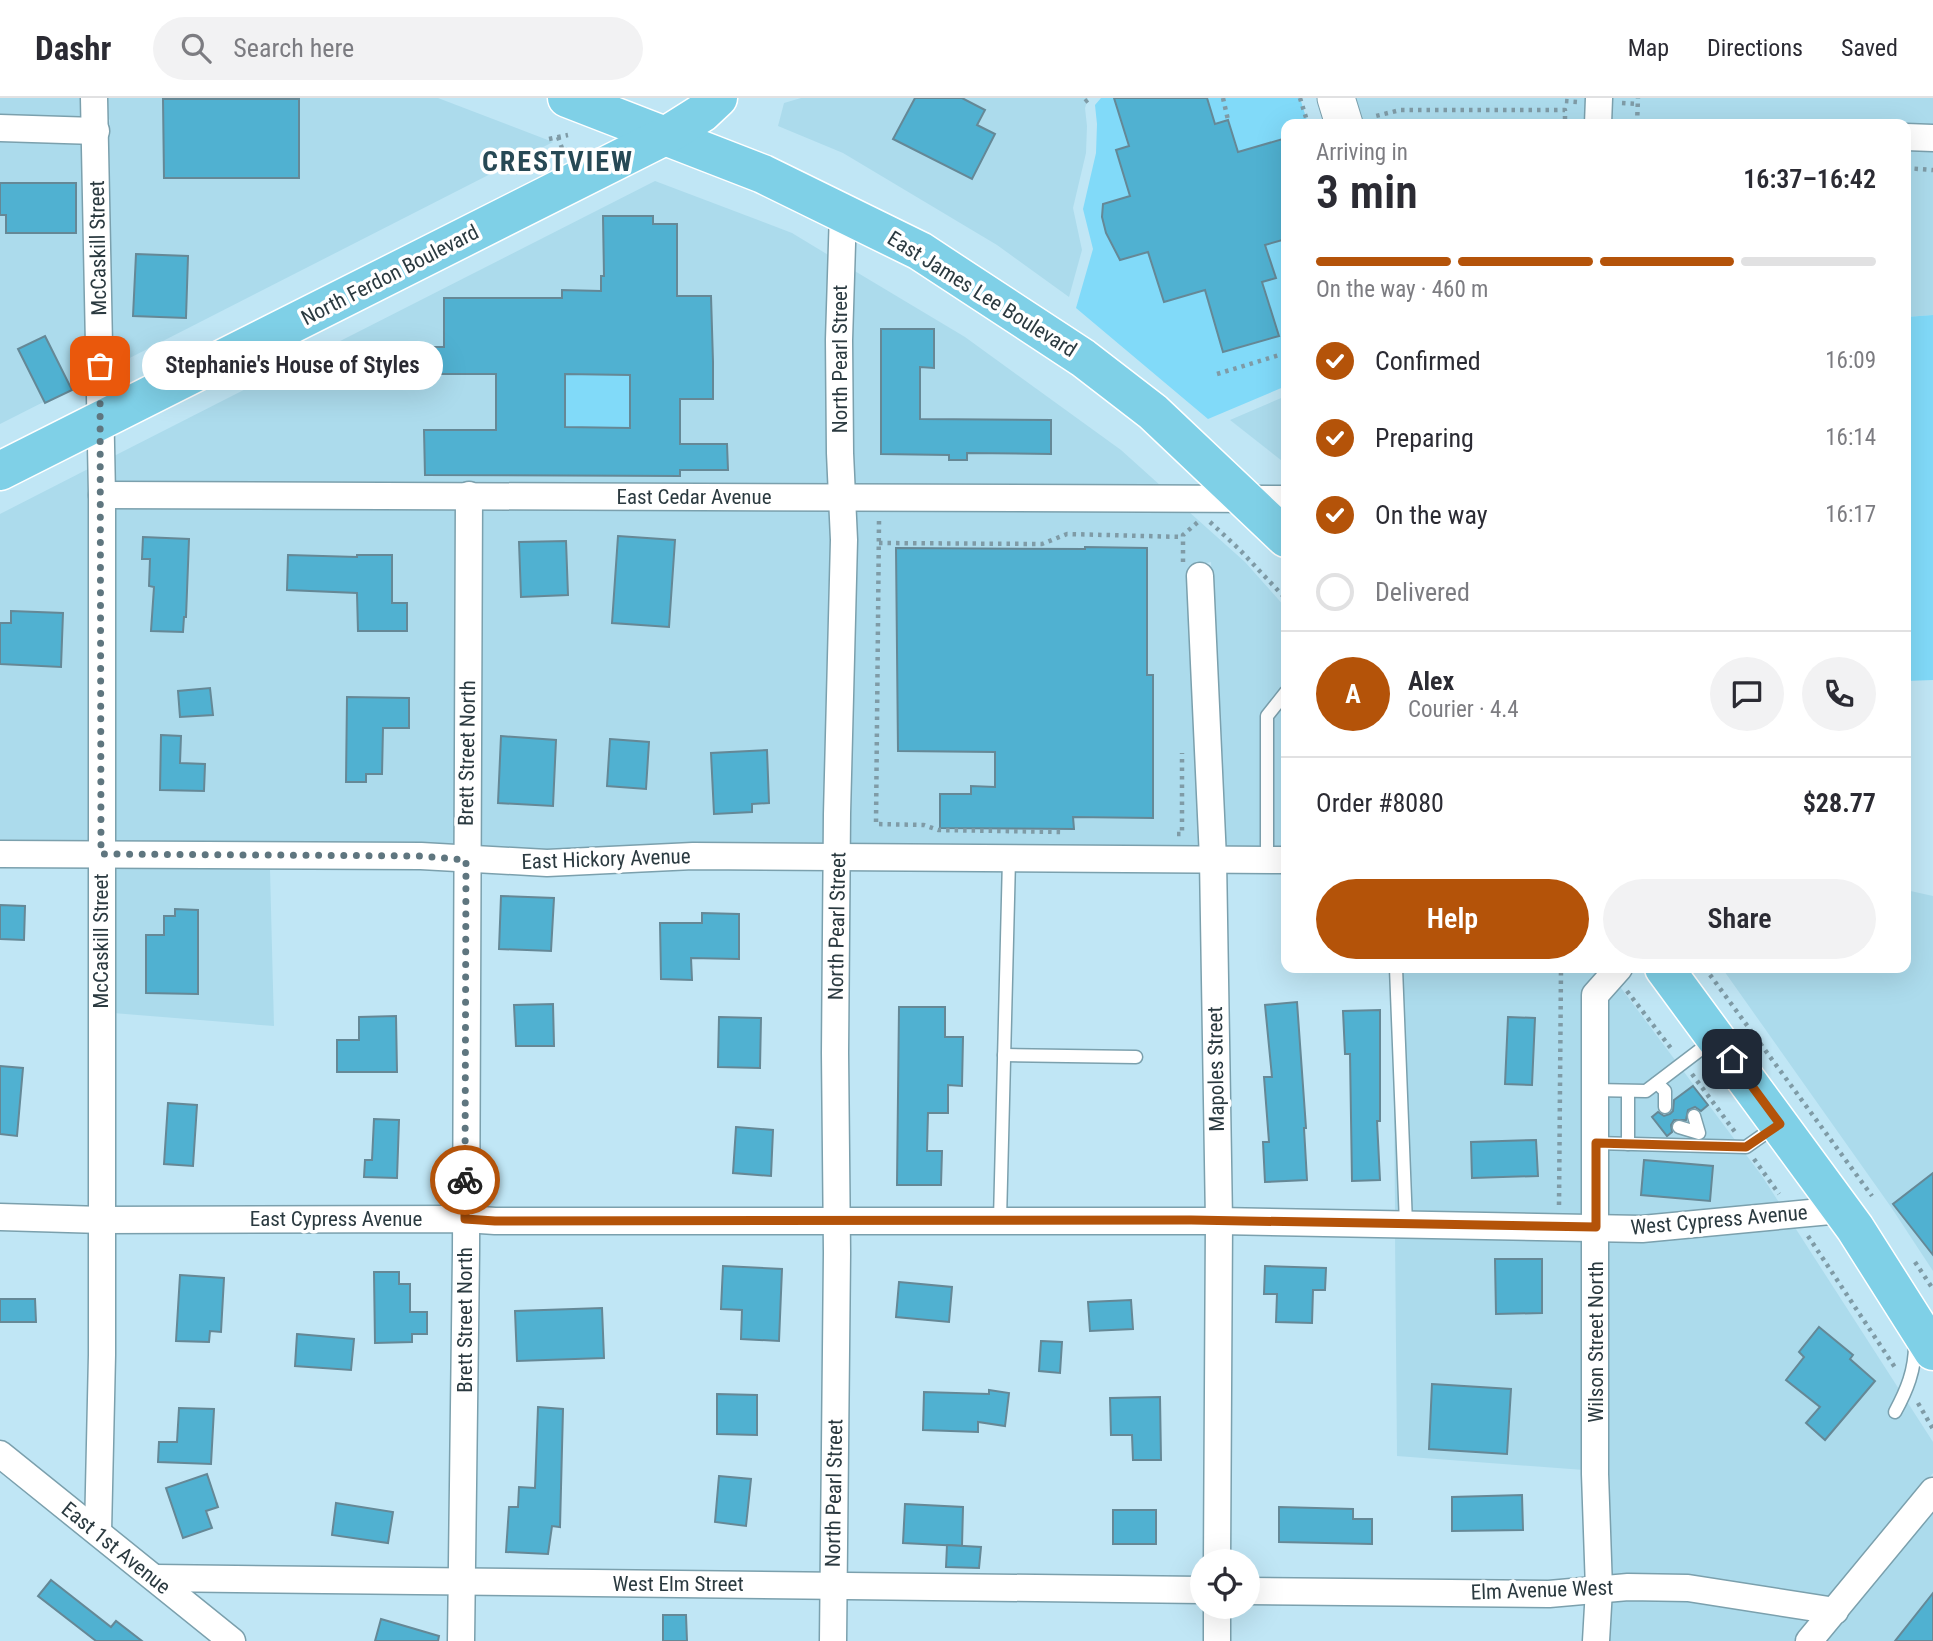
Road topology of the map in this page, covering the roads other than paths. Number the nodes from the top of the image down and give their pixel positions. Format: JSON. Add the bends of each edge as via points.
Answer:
{"nodes":[{"id":1,"x":94,"y":98,"type":"edge"},
{"id":2,"x":567,"y":98,"type":"edge"},
{"id":3,"x":718,"y":98,"type":"edge"},
{"id":4,"x":1336,"y":98,"type":"edge"},
{"id":5,"x":1599,"y":98,"type":"edge"},
{"id":6,"x":1342,"y":119,"type":"edge"},
{"id":7,"x":1598,"y":119,"type":"edge"},
{"id":8,"x":0,"y":128,"type":"edge"},
{"id":9,"x":96,"y":131,"type":"junction"},
{"id":10,"x":667,"y":135,"type":"junction"},
{"id":11,"x":1911,"y":137,"type":"edge"},
{"id":12,"x":1933,"y":138,"type":"edge"},
{"id":13,"x":843,"y":212,"type":"junction"},
{"id":14,"x":102,"y":421,"type":"junction"},
{"id":15,"x":0,"y":471,"type":"edge"},
{"id":16,"x":102,"y":495,"type":"junction"},
{"id":17,"x":469,"y":495,"type":"junction"},
{"id":18,"x":844,"y":498,"type":"junction"},
{"id":19,"x":1245,"y":498,"type":"junction"},
{"id":20,"x":1281,"y":499,"type":"edge"},
{"id":21,"x":1281,"y":533,"type":"edge"},
{"id":22,"x":1191,"y":570,"type":"road end"},
{"id":23,"x":1281,"y":698,"type":"edge"},
{"id":24,"x":101,"y":854,"type":"junction"},
{"id":25,"x":0,"y":855,"type":"edge"},
{"id":26,"x":838,"y":856,"type":"junction"},
{"id":27,"x":1009,"y":859,"type":"junction"},
{"id":28,"x":1213,"y":859,"type":"junction"},
{"id":29,"x":466,"y":860,"type":"junction"},
{"id":30,"x":1276,"y":860,"type":"edge"},
{"id":31,"x":1396,"y":973,"type":"edge"},
{"id":32,"x":1615,"y":973,"type":"edge"},
{"id":33,"x":1668,"y":973,"type":"edge"},
{"id":34,"x":1716,"y":1038,"type":"junction"},
{"id":35,"x":1004,"y":1055,"type":"junction"},
{"id":36,"x":1136,"y":1057,"type":"dead end"},
{"id":37,"x":1661,"y":1087,"type":"junction"},
{"id":38,"x":1595,"y":1090,"type":"junction"},
{"id":39,"x":1628,"y":1091,"type":"junction"},
{"id":40,"x":1681,"y":1095,"type":"dead end"},
{"id":41,"x":1665,"y":1107,"type":"dead end"},
{"id":42,"x":1694,"y":1116,"type":"dead end"},
{"id":43,"x":1780,"y":1124,"type":"junction"},
{"id":44,"x":1679,"y":1127,"type":"dead end"},
{"id":45,"x":1699,"y":1133,"type":"junction"},
{"id":46,"x":1596,"y":1143,"type":"junction"},
{"id":47,"x":1628,"y":1144,"type":"junction"},
{"id":48,"x":1712,"y":1146,"type":"junction"},
{"id":49,"x":1841,"y":1210,"type":"junction"},
{"id":50,"x":0,"y":1217,"type":"edge"},
{"id":51,"x":465,"y":1219,"type":"junction"},
{"id":52,"x":102,"y":1220,"type":"junction"},
{"id":53,"x":836,"y":1220,"type":"junction"},
{"id":54,"x":1000,"y":1220,"type":"junction"},
{"id":55,"x":1219,"y":1221,"type":"junction"},
{"id":56,"x":1406,"y":1224,"type":"junction"},
{"id":57,"x":1596,"y":1227,"type":"junction"},
{"id":58,"x":1924,"y":1337,"type":"edge"},
{"id":59,"x":1895,"y":1412,"type":"dead end"},
{"id":60,"x":0,"y":1454,"type":"edge"},
{"id":61,"x":1933,"y":1491,"type":"edge"},
{"id":62,"x":98,"y":1532,"type":"junction"},
{"id":63,"x":1217,"y":1549,"type":"edge"},
{"id":64,"x":155,"y":1578,"type":"junction"},
{"id":65,"x":462,"y":1582,"type":"junction"},
{"id":66,"x":833,"y":1585,"type":"junction"},
{"id":67,"x":1599,"y":1589,"type":"junction"},
{"id":68,"x":1190,"y":1590,"type":"edge"},
{"id":69,"x":1260,"y":1591,"type":"edge"},
{"id":70,"x":1835,"y":1611,"type":"junction"},
{"id":71,"x":1217,"y":1619,"type":"edge"},
{"id":72,"x":232,"y":1641,"type":"edge"},
{"id":73,"x":461,"y":1641,"type":"edge"},
{"id":74,"x":833,"y":1641,"type":"edge"},
{"id":75,"x":1217,"y":1641,"type":"edge"},
{"id":76,"x":1596,"y":1641,"type":"edge"},
{"id":77,"x":1809,"y":1641,"type":"edge"}],
"edges":[{"from":1,"to":9,"type":"street","name":"McCaskill Street"},
{"from":2,"to":10,"type":"main road","name":"East James Lee Boulevard"},
{"from":3,"to":10,"type":"main road","name":"North Ferdon Boulevard"},
{"from":4,"to":6,"type":"street"},
{"from":5,"to":7,"type":"street"},
{"from":8,"to":9,"type":"street"},
{"from":9,"to":14,"type":"street","name":"McCaskill Street"},
{"from":10,"to":13,"type":"main road","name":"East James Lee Boulevard"},
{"from":10,"to":14,"type":"main road","name":"North Ferdon Boulevard"},
{"from":11,"to":12,"type":"street"},
{"from":13,"to":18,"type":"street","name":"North Pearl Street","via":[[839,340]]},
{"from":13,"to":19,"type":"main road","name":"East James Lee Boulevard","via":[[920,251],[1083,358],[1153,412]]},
{"from":14,"to":15,"type":"main road","name":"North Ferdon Boulevard"},
{"from":14,"to":16,"type":"street","name":"McCaskill Street"},
{"from":16,"to":17,"type":"street","name":"East Cedar Avenue"},
{"from":16,"to":24,"type":"street","name":"McCaskill Street"},
{"from":17,"to":18,"type":"street","name":"East Cedar Avenue"},
{"from":17,"to":29,"type":"street","name":"Brett Street North"},
{"from":18,"to":19,"type":"street","name":"East Cedar Avenue"},
{"from":18,"to":26,"type":"street","name":"North Pearl Street"},
{"from":19,"to":20,"type":"street","name":"East Cedar Avenue"},
{"from":19,"to":21,"type":"main road","name":"East James Lee Boulevard"},
{"from":22,"to":28,"type":"street","name":"Mapoles Street"},
{"from":23,"to":30,"type":"lane","via":[[1267,716]]},
{"from":24,"to":25,"type":"street","name":"East Hickory Avenue"},
{"from":24,"to":29,"type":"street","name":"East Hickory Avenue"},
{"from":24,"to":52,"type":"street","name":"McCaskill Street"},
{"from":26,"to":27,"type":"street","name":"East Hickory Avenue"},
{"from":26,"to":29,"type":"street","name":"East Hickory Avenue","via":[[547,863]]},
{"from":26,"to":53,"type":"street","name":"North Pearl Street"},
{"from":27,"to":28,"type":"street","name":"East Hickory Avenue"},
{"from":27,"to":35,"type":"lane"},
{"from":28,"to":30,"type":"street","name":"East Hickory Avenue"},
{"from":28,"to":55,"type":"street","name":"Mapoles Street"},
{"from":29,"to":51,"type":"street","name":"Brett Street North"},
{"from":31,"to":56,"type":"lane"},
{"from":32,"to":38,"type":"street","name":"Wilson Street North","via":[[1595,995]]},
{"from":33,"to":34,"type":"main road"},
{"from":34,"to":37,"type":"lane"},
{"from":34,"to":43,"type":"main road"},
{"from":35,"to":36,"type":"lane"},
{"from":35,"to":54,"type":"lane"},
{"from":37,"to":39,"type":"lane"},
{"from":37,"to":40,"type":"lane"},
{"from":37,"to":41,"type":"lane"},
{"from":38,"to":39,"type":"lane"},
{"from":38,"to":46,"type":"street","name":"Wilson Street North"},
{"from":39,"to":47,"type":"lane"},
{"from":42,"to":45,"type":"lane"},
{"from":43,"to":48,"type":"lane","via":[[1746,1147]]},
{"from":43,"to":49,"type":"main road"},
{"from":44,"to":45,"type":"lane"},
{"from":45,"to":48,"type":"lane"},
{"from":46,"to":47,"type":"lane"},
{"from":46,"to":57,"type":"street","name":"Wilson Street North"},
{"from":47,"to":48,"type":"lane"},
{"from":49,"to":57,"type":"street","name":"West Cypress Avenue","via":[[1642,1229]]},
{"from":49,"to":58,"type":"main road"},
{"from":50,"to":52,"type":"street","name":"East Cypress Avenue"},
{"from":51,"to":52,"type":"street","name":"East Cypress Avenue"},
{"from":51,"to":53,"type":"street","name":"East Cypress Avenue"},
{"from":51,"to":65,"type":"street","name":"Brett Street North"},
{"from":52,"to":62,"type":"street","name":"McCaskill Street"},
{"from":53,"to":54,"type":"street","name":"East Cypress Avenue"},
{"from":53,"to":66,"type":"street","name":"North Pearl Street"},
{"from":54,"to":55,"type":"street","name":"East Cypress Avenue"},
{"from":55,"to":56,"type":"street","name":"West Cypress Avenue"},
{"from":55,"to":63,"type":"street","name":"Mapoles Street"},
{"from":56,"to":57,"type":"street","name":"West Cypress Avenue"},
{"from":57,"to":67,"type":"street","name":"Wilson Street North"},
{"from":58,"to":59,"type":"lane","via":[[1909,1388]]},
{"from":60,"to":62,"type":"street","name":"East 1st Avenue"},
{"from":61,"to":70,"type":"street"},
{"from":62,"to":64,"type":"street","name":"East 1st Avenue"},
{"from":64,"to":65,"type":"street","name":"West Elm Street"},
{"from":64,"to":72,"type":"street","name":"East 1st Avenue"},
{"from":65,"to":66,"type":"street","name":"West Elm Street"},
{"from":65,"to":73,"type":"street","name":"Brett Street North"},
{"from":66,"to":68,"type":"street","name":"West Elm Street"},
{"from":66,"to":74,"type":"street","name":"North Pearl Street"},
{"from":67,"to":69,"type":"street","name":"Elm Avenue West","via":[[1549,1594]]},
{"from":67,"to":70,"type":"street","name":"Elm Avenue West","via":[[1688,1588]]},
{"from":67,"to":76,"type":"street","name":"Wilson Street North"},
{"from":70,"to":77,"type":"street"},
{"from":71,"to":75,"type":"street"}]}
